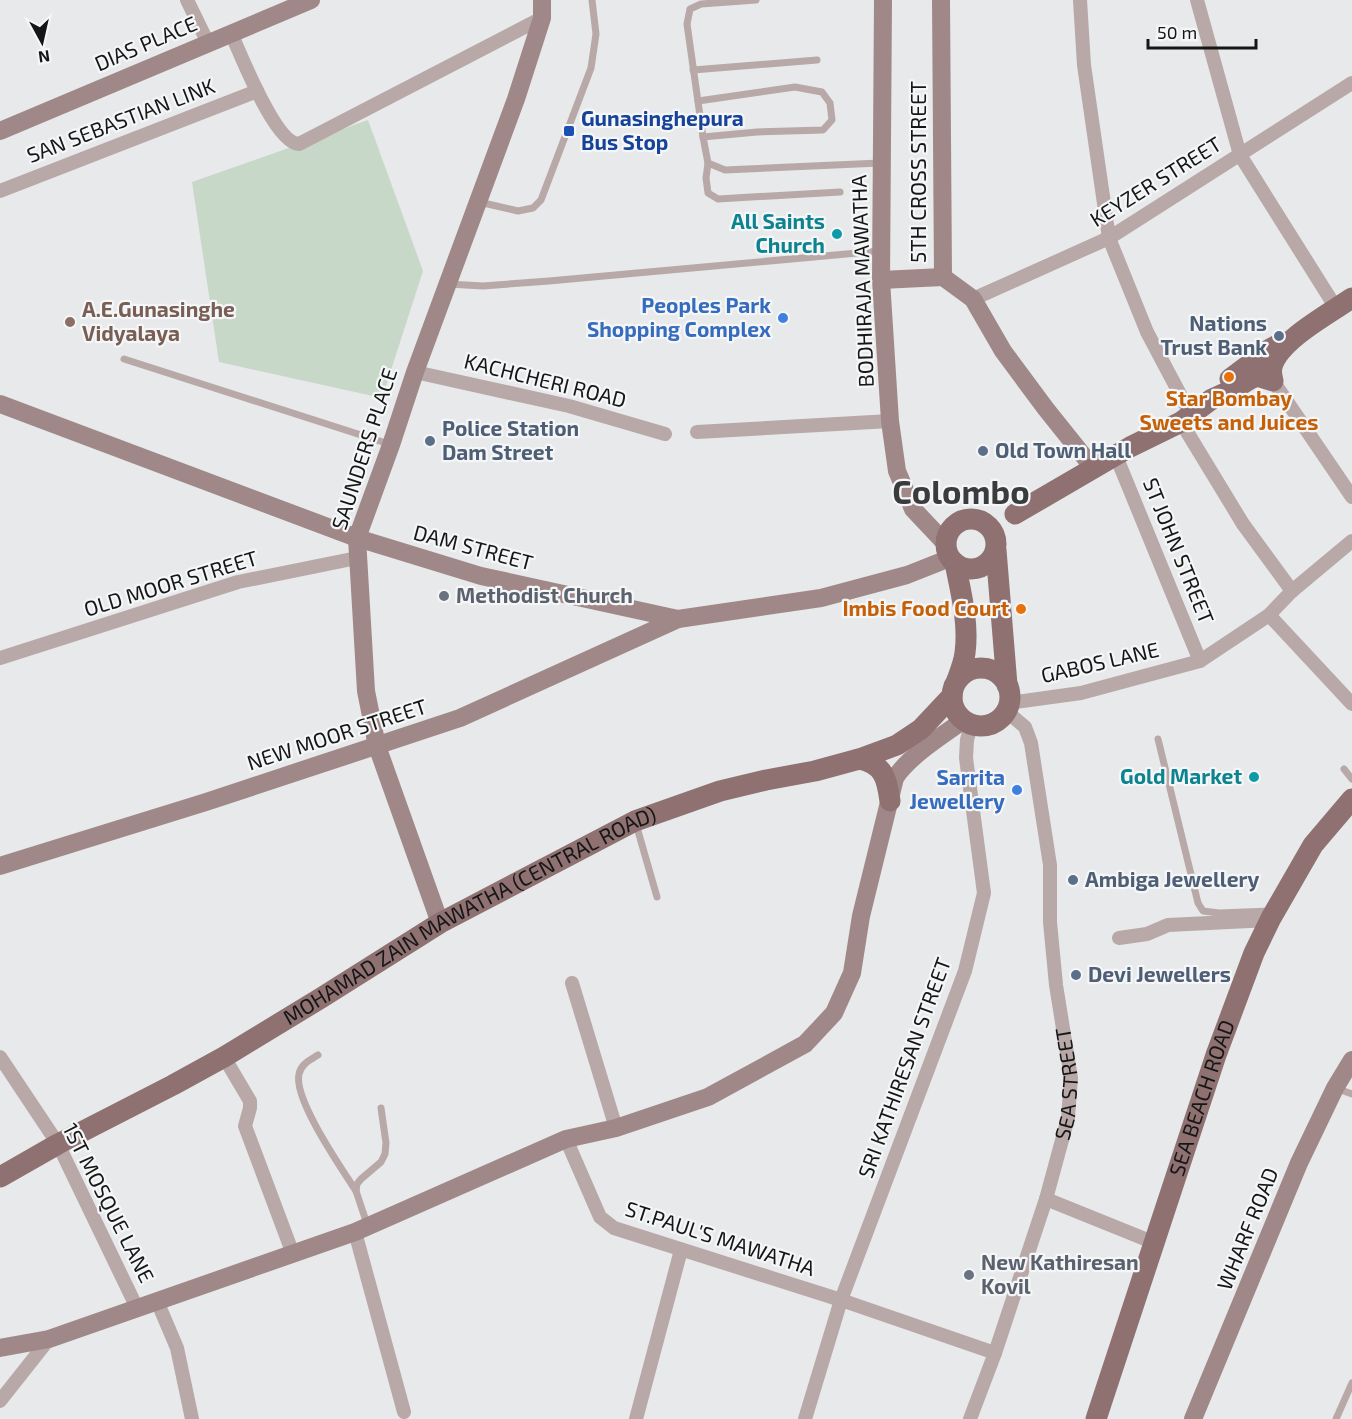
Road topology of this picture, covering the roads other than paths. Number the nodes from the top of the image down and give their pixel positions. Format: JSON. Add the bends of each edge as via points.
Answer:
{"nodes":[{"id":1,"x":187,"y":0,"type":"edge"},
{"id":2,"x":592,"y":0,"type":"edge"},
{"id":3,"x":756,"y":0,"type":"edge"},
{"id":4,"x":883,"y":0,"type":"edge"},
{"id":5,"x":941,"y":0,"type":"edge"},
{"id":6,"x":1080,"y":0,"type":"edge"},
{"id":7,"x":1197,"y":0,"type":"edge"},
{"id":8,"x":305,"y":1,"type":"edge"},
{"id":9,"x":542,"y":9,"type":"edge"},
{"id":10,"x":231,"y":33,"type":"junction"},
{"id":11,"x":207,"y":43,"type":"junction"},
{"id":12,"x":817,"y":60,"type":"dead end"},
{"id":13,"x":693,"y":70,"type":"junction"},
{"id":14,"x":1352,"y":82,"type":"edge"},
{"id":15,"x":256,"y":91,"type":"junction"},
{"id":16,"x":698,"y":101,"type":"junction"},
{"id":17,"x":0,"y":131,"type":"edge"},
{"id":18,"x":703,"y":137,"type":"junction"},
{"id":19,"x":1240,"y":155,"type":"junction"},
{"id":20,"x":708,"y":163,"type":"junction"},
{"id":21,"x":882,"y":163,"type":"junction"},
{"id":22,"x":0,"y":191,"type":"edge"},
{"id":23,"x":840,"y":192,"type":"dead end"},
{"id":24,"x":478,"y":201,"type":"junction"},
{"id":25,"x":1109,"y":238,"type":"junction"},
{"id":26,"x":882,"y":251,"type":"junction"},
{"id":27,"x":943,"y":277,"type":"junction"},
{"id":28,"x":881,"y":280,"type":"junction"},
{"id":29,"x":448,"y":284,"type":"junction"},
{"id":30,"x":972,"y":299,"type":"junction"},
{"id":31,"x":1344,"y":303,"type":"edge"},
{"id":32,"x":1292,"y":338,"type":"junction"},
{"id":33,"x":124,"y":359,"type":"dead end"},
{"id":34,"x":415,"y":372,"type":"junction"},
{"id":35,"x":1273,"y":381,"type":"junction"},
{"id":36,"x":1212,"y":399,"type":"junction"},
{"id":37,"x":0,"y":404,"type":"edge"},
{"id":38,"x":1186,"y":418,"type":"junction"},
{"id":39,"x":890,"y":421,"type":"junction"},
{"id":40,"x":697,"y":432,"type":"dead end"},
{"id":41,"x":665,"y":434,"type":"dead end"},
{"id":42,"x":391,"y":445,"type":"junction"},
{"id":43,"x":1116,"y":456,"type":"junction"},
{"id":44,"x":1094,"y":469,"type":"junction"},
{"id":45,"x":1352,"y":497,"type":"edge"},
{"id":46,"x":992,"y":536,"type":"junction"},
{"id":47,"x":357,"y":538,"type":"junction"},
{"id":48,"x":1352,"y":541,"type":"edge"},
{"id":49,"x":950,"y":555,"type":"junction"},
{"id":50,"x":357,"y":558,"type":"junction"},
{"id":51,"x":1292,"y":591,"type":"junction"},
{"id":52,"x":1269,"y":615,"type":"junction"},
{"id":53,"x":678,"y":619,"type":"junction"},
{"id":54,"x":0,"y":658,"type":"edge"},
{"id":55,"x":1200,"y":661,"type":"junction"},
{"id":56,"x":954,"y":688,"type":"junction"},
{"id":57,"x":1007,"y":700,"type":"junction"},
{"id":58,"x":1352,"y":704,"type":"edge"},
{"id":59,"x":968,"y":722,"type":"junction"},
{"id":60,"x":1158,"y":739,"type":"dead end"},
{"id":61,"x":377,"y":746,"type":"junction"},
{"id":62,"x":860,"y":759,"type":"junction"},
{"id":63,"x":1344,"y":769,"type":"dead end"},
{"id":64,"x":1352,"y":779,"type":"edge"},
{"id":65,"x":1352,"y":800,"type":"edge"},
{"id":66,"x":890,"y":801,"type":"junction"},
{"id":67,"x":635,"y":821,"type":"junction"},
{"id":68,"x":0,"y":867,"type":"edge"},
{"id":69,"x":657,"y":897,"type":"dead end"},
{"id":70,"x":1273,"y":916,"type":"junction"},
{"id":71,"x":440,"y":923,"type":"junction"},
{"id":72,"x":1119,"y":938,"type":"dead end"},
{"id":73,"x":572,"y":983,"type":"dead end"},
{"id":74,"x":318,"y":1055,"type":"dead end"},
{"id":75,"x":0,"y":1057,"type":"edge"},
{"id":76,"x":224,"y":1057,"type":"junction"},
{"id":77,"x":1352,"y":1060,"type":"edge"},
{"id":78,"x":1344,"y":1091,"type":"edge"},
{"id":79,"x":381,"y":1108,"type":"dead end"},
{"id":80,"x":616,"y":1128,"type":"junction"},
{"id":81,"x":566,"y":1139,"type":"junction"},
{"id":82,"x":58,"y":1144,"type":"junction"},
{"id":83,"x":0,"y":1177,"type":"edge"},
{"id":84,"x":356,"y":1191,"type":"junction"},
{"id":85,"x":1046,"y":1199,"type":"junction"},
{"id":86,"x":361,"y":1230,"type":"junction"},
{"id":87,"x":1155,"y":1243,"type":"junction"},
{"id":88,"x":681,"y":1250,"type":"junction"},
{"id":89,"x":293,"y":1254,"type":"junction"},
{"id":90,"x":841,"y":1300,"type":"junction"},
{"id":91,"x":158,"y":1301,"type":"junction"},
{"id":92,"x":137,"y":1308,"type":"junction"},
{"id":93,"x":49,"y":1339,"type":"junction"},
{"id":94,"x":0,"y":1348,"type":"edge"},
{"id":95,"x":995,"y":1353,"type":"junction"},
{"id":96,"x":1352,"y":1383,"type":"edge"},
{"id":97,"x":0,"y":1401,"type":"edge"},
{"id":98,"x":404,"y":1412,"type":"dead end"},
{"id":99,"x":192,"y":1419,"type":"edge"},
{"id":100,"x":636,"y":1419,"type":"edge"},
{"id":101,"x":805,"y":1419,"type":"edge"},
{"id":102,"x":970,"y":1419,"type":"edge"},
{"id":103,"x":1096,"y":1419,"type":"edge"},
{"id":104,"x":1193,"y":1419,"type":"edge"},
{"id":105,"x":1336,"y":1419,"type":"edge"}],
"edges":[{"from":1,"to":11,"type":"street"},
{"from":2,"to":24,"type":"lane","via":[[596,34],[591,68],[541,200],[533,208],[518,211]]},
{"from":3,"to":13,"type":"lane","via":[[701,4],[690,9],[687,24]]},
{"from":4,"to":21,"type":"main road","name":"BODHIRAJA MAWATHA"},
{"from":5,"to":27,"type":"main road","name":"5TH CROSS STREET"},
{"from":6,"to":25,"type":"street","via":[[1084,65]]},
{"from":7,"to":19,"type":"street"},
{"from":8,"to":10,"type":"main road","name":"DIAS PLACE"},
{"from":9,"to":15,"type":"street","via":[[299,144],[290,142],[279,129]]},
{"from":9,"to":24,"type":"main road","name":"SAUNDERS PLACE","via":[[516,99]]},
{"from":10,"to":11,"type":"main road","name":"DIAS PLACE"},
{"from":10,"to":15,"type":"street"},
{"from":11,"to":17,"type":"main road","name":"DIAS PLACE"},
{"from":12,"to":13,"type":"lane"},
{"from":13,"to":16,"type":"lane"},
{"from":14,"to":19,"type":"street","name":"KEYZER STREET"},
{"from":15,"to":22,"type":"street","name":"SAN SEBASTIAN LINK"},
{"from":16,"to":18,"type":"lane"},
{"from":16,"to":18,"type":"lane","via":[[795,87],[822,92],[830,103],[832,120],[823,130]]},
{"from":18,"to":20,"type":"lane"},
{"from":19,"to":25,"type":"street","name":"KEYZER STREET"},
{"from":19,"to":31,"type":"street"},
{"from":20,"to":21,"type":"lane","via":[[725,170]]},
{"from":20,"to":23,"type":"lane","via":[[708,193],[718,199]]},
{"from":21,"to":26,"type":"main road","name":"BODHIRAJA MAWATHA"},
{"from":24,"to":29,"type":"main road","name":"SAUNDERS PLACE"},
{"from":25,"to":30,"type":"street","name":"KEYZER STREET"},
{"from":25,"to":38,"type":"street"},
{"from":26,"to":28,"type":"main road","name":"BODHIRAJA MAWATHA"},
{"from":26,"to":29,"type":"lane","via":[[538,282]]},
{"from":27,"to":28,"type":"main road"},
{"from":27,"to":30,"type":"main road","name":"5TH CROSS STREET"},
{"from":28,"to":39,"type":"main road","name":"BODHIRAJA MAWATHA"},
{"from":29,"to":34,"type":"main road","name":"SAUNDERS PLACE"},
{"from":30,"to":44,"type":"main road","name":"5TH CROSS STREET","via":[[1003,351]]},
{"from":31,"to":32,"type":"main road"},
{"from":32,"to":35,"type":"main road","via":[[1274,362]]},
{"from":32,"to":36,"type":"main road","via":[[1270,349],[1223,384]]},
{"from":33,"to":42,"type":"lane"},
{"from":34,"to":41,"type":"street","name":"KACHCHERI ROAD","via":[[569,406]]},
{"from":34,"to":42,"type":"main road","name":"SAUNDERS PLACE"},
{"from":35,"to":36,"type":"main road","via":[[1257,376]]},
{"from":35,"to":45,"type":"street"},
{"from":36,"to":38,"type":"main road"},
{"from":37,"to":47,"type":"main road","name":"DAM STREET"},
{"from":38,"to":43,"type":"main road"},
{"from":38,"to":51,"type":"street","via":[[1243,524]]},
{"from":39,"to":40,"type":"street"},
{"from":39,"to":49,"type":"main road","name":"BODHIRAJA MAWATHA","via":[[897,471],[913,509]]},
{"from":42,"to":47,"type":"main road","name":"SAUNDERS PLACE"},
{"from":43,"to":44,"type":"main road"},
{"from":43,"to":55,"type":"street","name":"ST JOHN STREET"},
{"from":44,"to":46,"type":"main road","via":[[1015,514]]},
{"from":46,"to":49,"type":"main road","via":[[988,562],[982,566],[966,569]]},
{"from":46,"to":49,"type":"main road","via":[[978,520],[963,520],[946,536]]},
{"from":46,"to":57,"type":"main road"},
{"from":47,"to":50,"type":"main road","name":"SAUNDERS PLACE"},
{"from":47,"to":53,"type":"main road","name":"DAM STREET","via":[[481,576]]},
{"from":48,"to":51,"type":"street","name":"GABOS LANE"},
{"from":49,"to":53,"type":"main road","name":"DAM STREET","via":[[907,575],[821,598]]},
{"from":49,"to":56,"type":"main road","via":[[966,632],[965,654]]},
{"from":50,"to":54,"type":"street","name":"OLD MOOR STREET","via":[[238,582]]},
{"from":50,"to":61,"type":"main road","name":"SAUNDERS PLACE","via":[[366,691]]},
{"from":51,"to":52,"type":"street","name":"GABOS LANE"},
{"from":52,"to":55,"type":"street","name":"GABOS LANE"},
{"from":52,"to":58,"type":"street"},
{"from":53,"to":61,"type":"main road","name":"NEW MOOR STREET","via":[[460,718]]},
{"from":55,"to":57,"type":"street","name":"GABOS LANE","via":[[1081,693]]},
{"from":56,"to":57,"type":"main road","via":[[970,670],[988,669],[1003,678]]},
{"from":56,"to":59,"type":"main road","via":[[956,712]]},
{"from":56,"to":62,"type":"main road","name":"MOHAMAD ZAIN MAWATHA (CENTRAL ROAD)","via":[[921,729],[897,745]]},
{"from":57,"to":59,"type":"main road","via":[[1000,718],[993,722]]},
{"from":57,"to":85,"type":"street","name":"SEA STREET","via":[[1025,727],[1030,743],[1050,865],[1056,985],[1071,1078],[1068,1118]]},
{"from":59,"to":66,"type":"main road","via":[[941,736],[901,770]]},
{"from":59,"to":90,"type":"street","name":"SRI KATHIRESAN STREET","via":[[966,758],[984,893],[965,971]]},
{"from":60,"to":70,"type":"lane","via":[[1203,911]]},
{"from":61,"to":68,"type":"main road","name":"NEW MOOR STREET"},
{"from":61,"to":71,"type":"main road","name":"SAUNDERS PLACE"},
{"from":62,"to":66,"type":"main road","via":[[880,769]]},
{"from":62,"to":67,"type":"main road","name":"MOHAMAD ZAIN MAWATHA (CENTRAL ROAD)","via":[[720,791]]},
{"from":63,"to":64,"type":"lane"},
{"from":65,"to":70,"type":"main road","name":"SEA BEACH ROAD","via":[[1313,845]]},
{"from":66,"to":80,"type":"main road","via":[[861,916],[852,973],[834,1013],[805,1044],[708,1097]]},
{"from":67,"to":69,"type":"lane"},
{"from":67,"to":71,"type":"main road","name":"MOHAMAD ZAIN MAWATHA (CENTRAL ROAD)"},
{"from":70,"to":72,"type":"street","via":[[1168,925],[1147,934]]},
{"from":70,"to":87,"type":"main road","name":"SEA BEACH ROAD","via":[[1254,953],[1216,1054]]},
{"from":71,"to":76,"type":"main road","name":"MOHAMAD ZAIN MAWATHA (CENTRAL ROAD)"},
{"from":73,"to":80,"type":"street"},
{"from":74,"to":84,"type":"lane","via":[[302,1065],[298,1076],[300,1089],[318,1131]]},
{"from":75,"to":82,"type":"street","name":"1ST MOSQUE LANE"},
{"from":76,"to":82,"type":"main road","name":"MOHAMAD ZAIN MAWATHA (CENTRAL ROAD)"},
{"from":76,"to":89,"type":"street","via":[[250,1101],[245,1126]]},
{"from":77,"to":78,"type":"main road","name":"WHARF ROAD"},
{"from":78,"to":104,"type":"main road","name":"WHARF ROAD","via":[[1299,1163]]},
{"from":79,"to":84,"type":"lane","via":[[385,1154],[357,1184]]},
{"from":80,"to":81,"type":"main road"},
{"from":81,"to":86,"type":"main road"},
{"from":81,"to":88,"type":"street","name":"ST.PAUL'S MAWATHA","via":[[605,1222]]},
{"from":82,"to":83,"type":"main road","name":"MOHAMAD ZAIN MAWATHA (CENTRAL ROAD)"},
{"from":82,"to":92,"type":"street","name":"1ST MOSQUE LANE"},
{"from":84,"to":86,"type":"lane"},
{"from":85,"to":87,"type":"street"},
{"from":85,"to":95,"type":"street","name":"SEA STREET"},
{"from":86,"to":89,"type":"main road"},
{"from":86,"to":98,"type":"street"},
{"from":87,"to":103,"type":"main road","name":"SEA BEACH ROAD"},
{"from":88,"to":90,"type":"street","name":"ST.PAUL'S MAWATHA"},
{"from":88,"to":100,"type":"street"},
{"from":89,"to":91,"type":"main road"},
{"from":90,"to":95,"type":"street","name":"ST.PAUL'S MAWATHA"},
{"from":90,"to":101,"type":"street","name":"SRI KATHIRESAN STREET"},
{"from":91,"to":92,"type":"main road"},
{"from":91,"to":99,"type":"street","via":[[177,1348]]},
{"from":92,"to":93,"type":"main road"},
{"from":93,"to":94,"type":"main road"},
{"from":93,"to":97,"type":"street"},
{"from":95,"to":102,"type":"street","name":"SEA STREET"},
{"from":96,"to":105,"type":"lane"}]}
